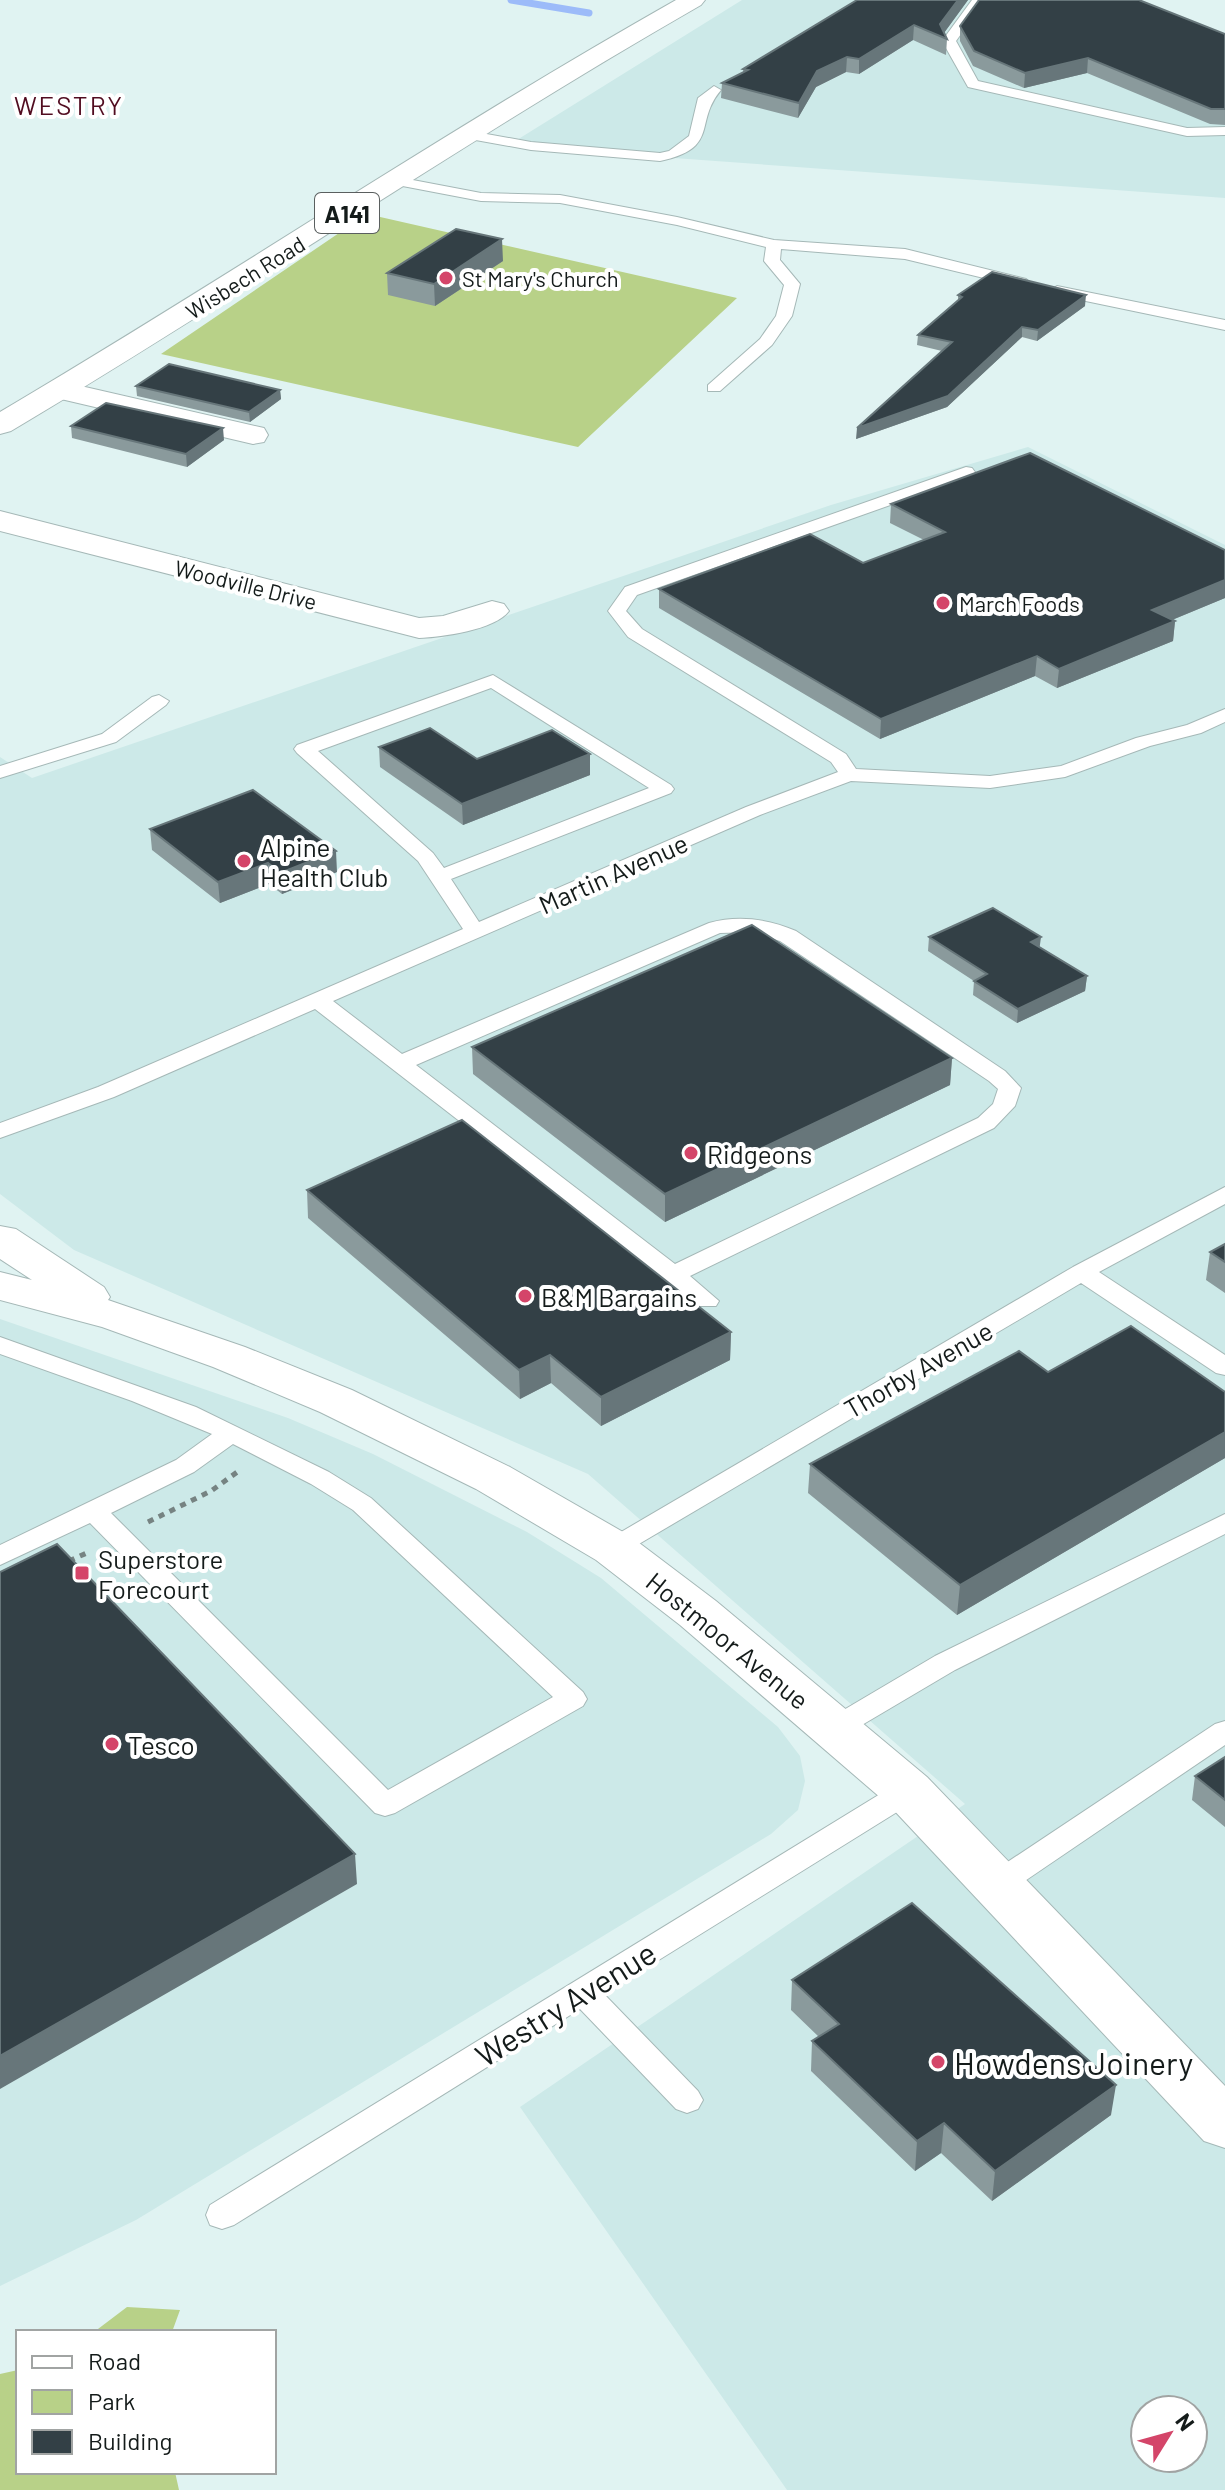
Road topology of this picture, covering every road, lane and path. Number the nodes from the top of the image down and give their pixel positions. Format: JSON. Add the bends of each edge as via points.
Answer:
{"nodes":[{"id":1,"x":693,"y":0,"type":"edge"},
{"id":2,"x":979,"y":0,"type":"edge"},
{"id":3,"x":714,"y":90,"type":"dead end"},
{"id":4,"x":1225,"y":131,"type":"edge"},
{"id":5,"x":470,"y":135,"type":"junction"},
{"id":6,"x":397,"y":181,"type":"junction"},
{"id":7,"x":774,"y":244,"type":"junction"},
{"id":8,"x":1225,"y":325,"type":"edge"},
{"id":9,"x":714,"y":388,"type":"dead end"},
{"id":10,"x":59,"y":390,"type":"junction"},
{"id":11,"x":0,"y":425,"type":"edge"},
{"id":12,"x":253,"y":435,"type":"dead end"},
{"id":13,"x":966,"y":472,"type":"dead end"},
{"id":14,"x":0,"y":521,"type":"edge"},
{"id":15,"x":492,"y":611,"type":"dead end"},
{"id":16,"x":159,"y":701,"type":"dead end"},
{"id":17,"x":1225,"y":715,"type":"edge"},
{"id":18,"x":988,"y":761,"type":"dead end"},
{"id":19,"x":0,"y":772,"type":"edge"},
{"id":20,"x":849,"y":775,"type":"junction"},
{"id":21,"x":1006,"y":780,"type":"junction"},
{"id":22,"x":439,"y":877,"type":"junction"},
{"id":23,"x":476,"y":933,"type":"junction"},
{"id":24,"x":320,"y":1002,"type":"junction"},
{"id":25,"x":401,"y":1063,"type":"junction"},
{"id":26,"x":10,"y":1127,"type":"edge"},
{"id":27,"x":0,"y":1141,"type":"edge"},
{"id":28,"x":1225,"y":1194,"type":"edge"},
{"id":29,"x":0,"y":1239,"type":"edge"},
{"id":30,"x":1082,"y":1272,"type":"junction"},
{"id":31,"x":673,"y":1275,"type":"junction"},
{"id":32,"x":0,"y":1286,"type":"edge"},
{"id":33,"x":707,"y":1301,"type":"dead end"},
{"id":34,"x":118,"y":1317,"type":"junction"},
{"id":35,"x":0,"y":1345,"type":"edge"},
{"id":36,"x":1225,"y":1367,"type":"edge"},
{"id":37,"x":231,"y":1433,"type":"junction"},
{"id":38,"x":94,"y":1511,"type":"junction"},
{"id":39,"x":1225,"y":1523,"type":"edge"},
{"id":40,"x":613,"y":1548,"type":"junction"},
{"id":41,"x":0,"y":1556,"type":"edge"},
{"id":42,"x":835,"y":1728,"type":"junction"},
{"id":43,"x":1225,"y":1731,"type":"edge"},
{"id":44,"x":908,"y":1791,"type":"junction"},
{"id":45,"x":996,"y":1885,"type":"junction"},
{"id":46,"x":583,"y":1992,"type":"junction"},
{"id":47,"x":687,"y":2100,"type":"dead end"},
{"id":48,"x":1225,"y":2124,"type":"edge"},
{"id":49,"x":222,"y":2215,"type":"dead end"}],
"edges":[{"from":1,"to":5,"type":"main road","name":"Wisbech Road","number":"A141"},
{"from":2,"to":4,"type":"lane","via":[[949,41],[973,84],[1187,132]]},
{"from":3,"to":5,"type":"lane","via":[[705,98],[696,138],[660,157]]},
{"from":5,"to":6,"type":"main road","name":"Wisbech Road","number":"A141"},
{"from":6,"to":7,"type":"lane","via":[[481,197],[560,199]]},
{"from":6,"to":10,"type":"main road","name":"Wisbech Road","number":"A141"},
{"from":7,"to":8,"type":"lane","via":[[905,254],[1119,306],[1165,309]]},
{"from":7,"to":9,"type":"lane","via":[[772,261],[792,284],[784,316],[766,342]]},
{"from":10,"to":11,"type":"main road","name":"Wisbech Road","number":"A141"},
{"from":10,"to":12,"type":"main road"},
{"from":13,"to":20,"type":"lane","via":[[631,591],[617,611],[635,633],[839,758]]},
{"from":14,"to":15,"type":"main road","name":"Woodville Drive","via":[[419,628],[447,626]]},
{"from":16,"to":19,"type":"lane","via":[[109,738]]},
{"from":17,"to":21,"type":"lane","name":"Martin Avenue","via":[[1065,771]]},
{"from":18,"to":21,"type":"lane"},
{"from":20,"to":21,"type":"lane","name":"Martin Avenue"},
{"from":20,"to":23,"type":"lane","name":"Martin Avenue","via":[[753,811]]},
{"from":22,"to":22,"type":"lane","via":[[426,857],[304,749],[493,681],[664,789]]},
{"from":22,"to":23,"type":"lane"},
{"from":23,"to":24,"type":"lane","name":"Martin Avenue"},
{"from":24,"to":25,"type":"lane"},
{"from":24,"to":26,"type":"lane","name":"Martin Avenue"},
{"from":25,"to":31,"type":"lane"},
{"from":25,"to":31,"type":"lane","via":[[716,927],[743,923],[788,936],[1010,1088],[1004,1106],[986,1123]]},
{"from":26,"to":27,"type":"lane","name":"Martin Avenue"},
{"from":28,"to":30,"type":"lane","name":"Thorby Avenue"},
{"from":29,"to":34,"type":"main road","name":"Hostmoor Avenue"},
{"from":30,"to":36,"type":"lane"},
{"from":30,"to":40,"type":"lane","name":"Thorby Avenue"},
{"from":31,"to":33,"type":"lane"},
{"from":32,"to":34,"type":"main road","name":"Hostmoor Avenue"},
{"from":34,"to":40,"type":"main road","name":"Hostmoor Avenue","via":[[336,1401],[493,1478]]},
{"from":35,"to":37,"type":"lane","via":[[122,1387]]},
{"from":37,"to":38,"type":"lane","via":[[185,1466]]},
{"from":37,"to":38,"type":"lane","via":[[362,1504],[573,1699],[385,1805]]},
{"from":38,"to":41,"type":"lane"},
{"from":39,"to":42,"type":"lane","via":[[945,1663]]},
{"from":40,"to":42,"type":"main road","name":"Hostmoor Avenue"},
{"from":42,"to":44,"type":"main road","name":"Hostmoor Avenue"},
{"from":43,"to":45,"type":"lane"},
{"from":44,"to":45,"type":"main road","name":"Hostmoor Avenue"},
{"from":44,"to":46,"type":"lane","name":"Westry Avenue"},
{"from":45,"to":48,"type":"main road","name":"Hostmoor Avenue"},
{"from":46,"to":47,"type":"lane"},
{"from":46,"to":49,"type":"lane","name":"Westry Avenue"}]}
